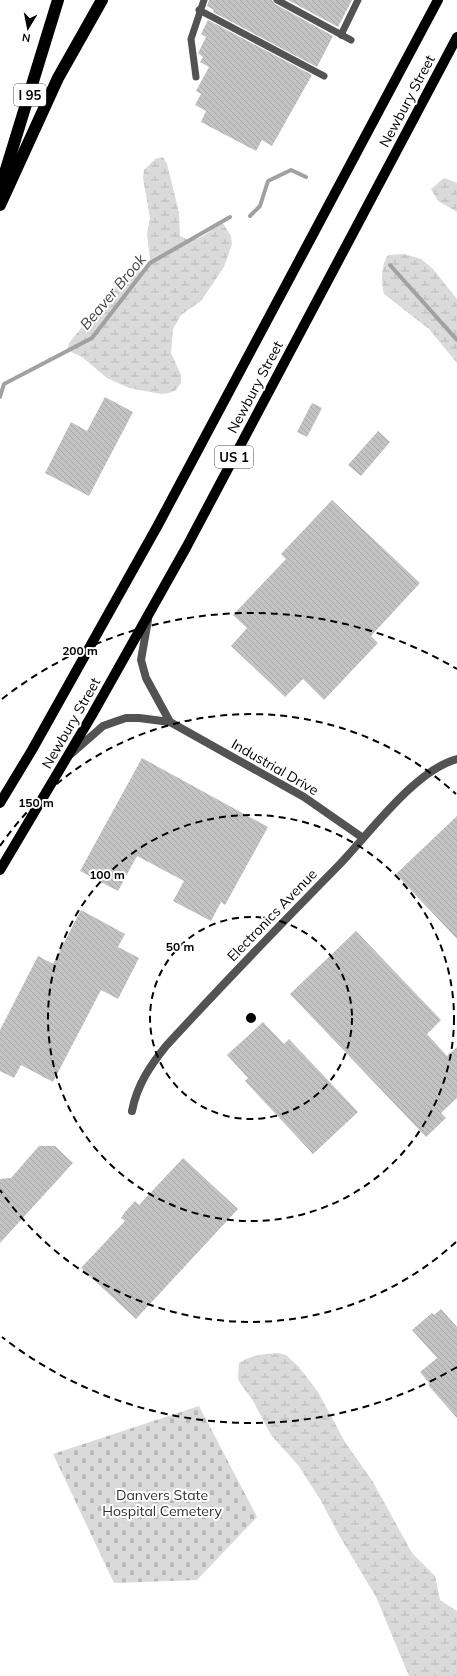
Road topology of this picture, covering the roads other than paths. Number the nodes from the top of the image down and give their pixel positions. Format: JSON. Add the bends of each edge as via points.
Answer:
{"nodes":[{"id":1,"x":58,"y":0,"type":"edge"},
{"id":2,"x":102,"y":0,"type":"edge"},
{"id":3,"x":204,"y":0,"type":"edge"},
{"id":4,"x":277,"y":0,"type":"edge"},
{"id":5,"x":358,"y":0,"type":"edge"},
{"id":6,"x":438,"y":0,"type":"edge"},
{"id":7,"x":200,"y":10,"type":"junction"},
{"id":8,"x":341,"y":35,"type":"junction"},
{"id":9,"x":457,"y":37,"type":"edge"},
{"id":10,"x":351,"y":40,"type":"dead end"},
{"id":11,"x":324,"y":76,"type":"dead end"},
{"id":12,"x":196,"y":77,"type":"dead end"},
{"id":13,"x":0,"y":189,"type":"edge"},
{"id":14,"x":0,"y":205,"type":"edge"},
{"id":15,"x":149,"y":613,"type":"junction"},
{"id":16,"x":170,"y":722,"type":"junction"},
{"id":17,"x":67,"y":757,"type":"junction"},
{"id":18,"x":457,"y":759,"type":"edge"},
{"id":19,"x":0,"y":803,"type":"edge"},
{"id":20,"x":363,"y":838,"type":"junction"},
{"id":21,"x":0,"y":870,"type":"edge"},
{"id":22,"x":132,"y":1111,"type":"dead end"}],
"edges":[{"from":1,"to":13,"type":"highway","number":"I 95"},
{"from":2,"to":14,"type":"highway","via":[[58,78]]},
{"from":3,"to":7,"type":"lane"},
{"from":4,"to":8,"type":"lane"},
{"from":5,"to":8,"type":"lane"},
{"from":6,"to":19,"type":"main road","name":"Newbury Street","number":"US 1","via":[[158,525]]},
{"from":7,"to":11,"type":"lane"},
{"from":7,"to":12,"type":"lane","via":[[191,39]]},
{"from":8,"to":10,"type":"lane"},
{"from":9,"to":15,"type":"main road","name":"Newbury Street","number":"US 1"},
{"from":15,"to":16,"type":"street","via":[[141,660],[146,678]]},
{"from":15,"to":17,"type":"main road","name":"Newbury Street","number":"US 1"},
{"from":16,"to":17,"type":"street","name":"Industrial Drive","via":[[139,718],[117,721],[103,726]]},
{"from":16,"to":20,"type":"street","name":"Industrial Drive","via":[[304,797]]},
{"from":17,"to":21,"type":"main road","name":"Newbury Street","number":"US 1"},
{"from":18,"to":20,"type":"street","name":"Electronics Avenue","via":[[444,762],[428,773]]},
{"from":20,"to":22,"type":"street","name":"Electronics Avenue","via":[[166,1046],[147,1070]]}]}
